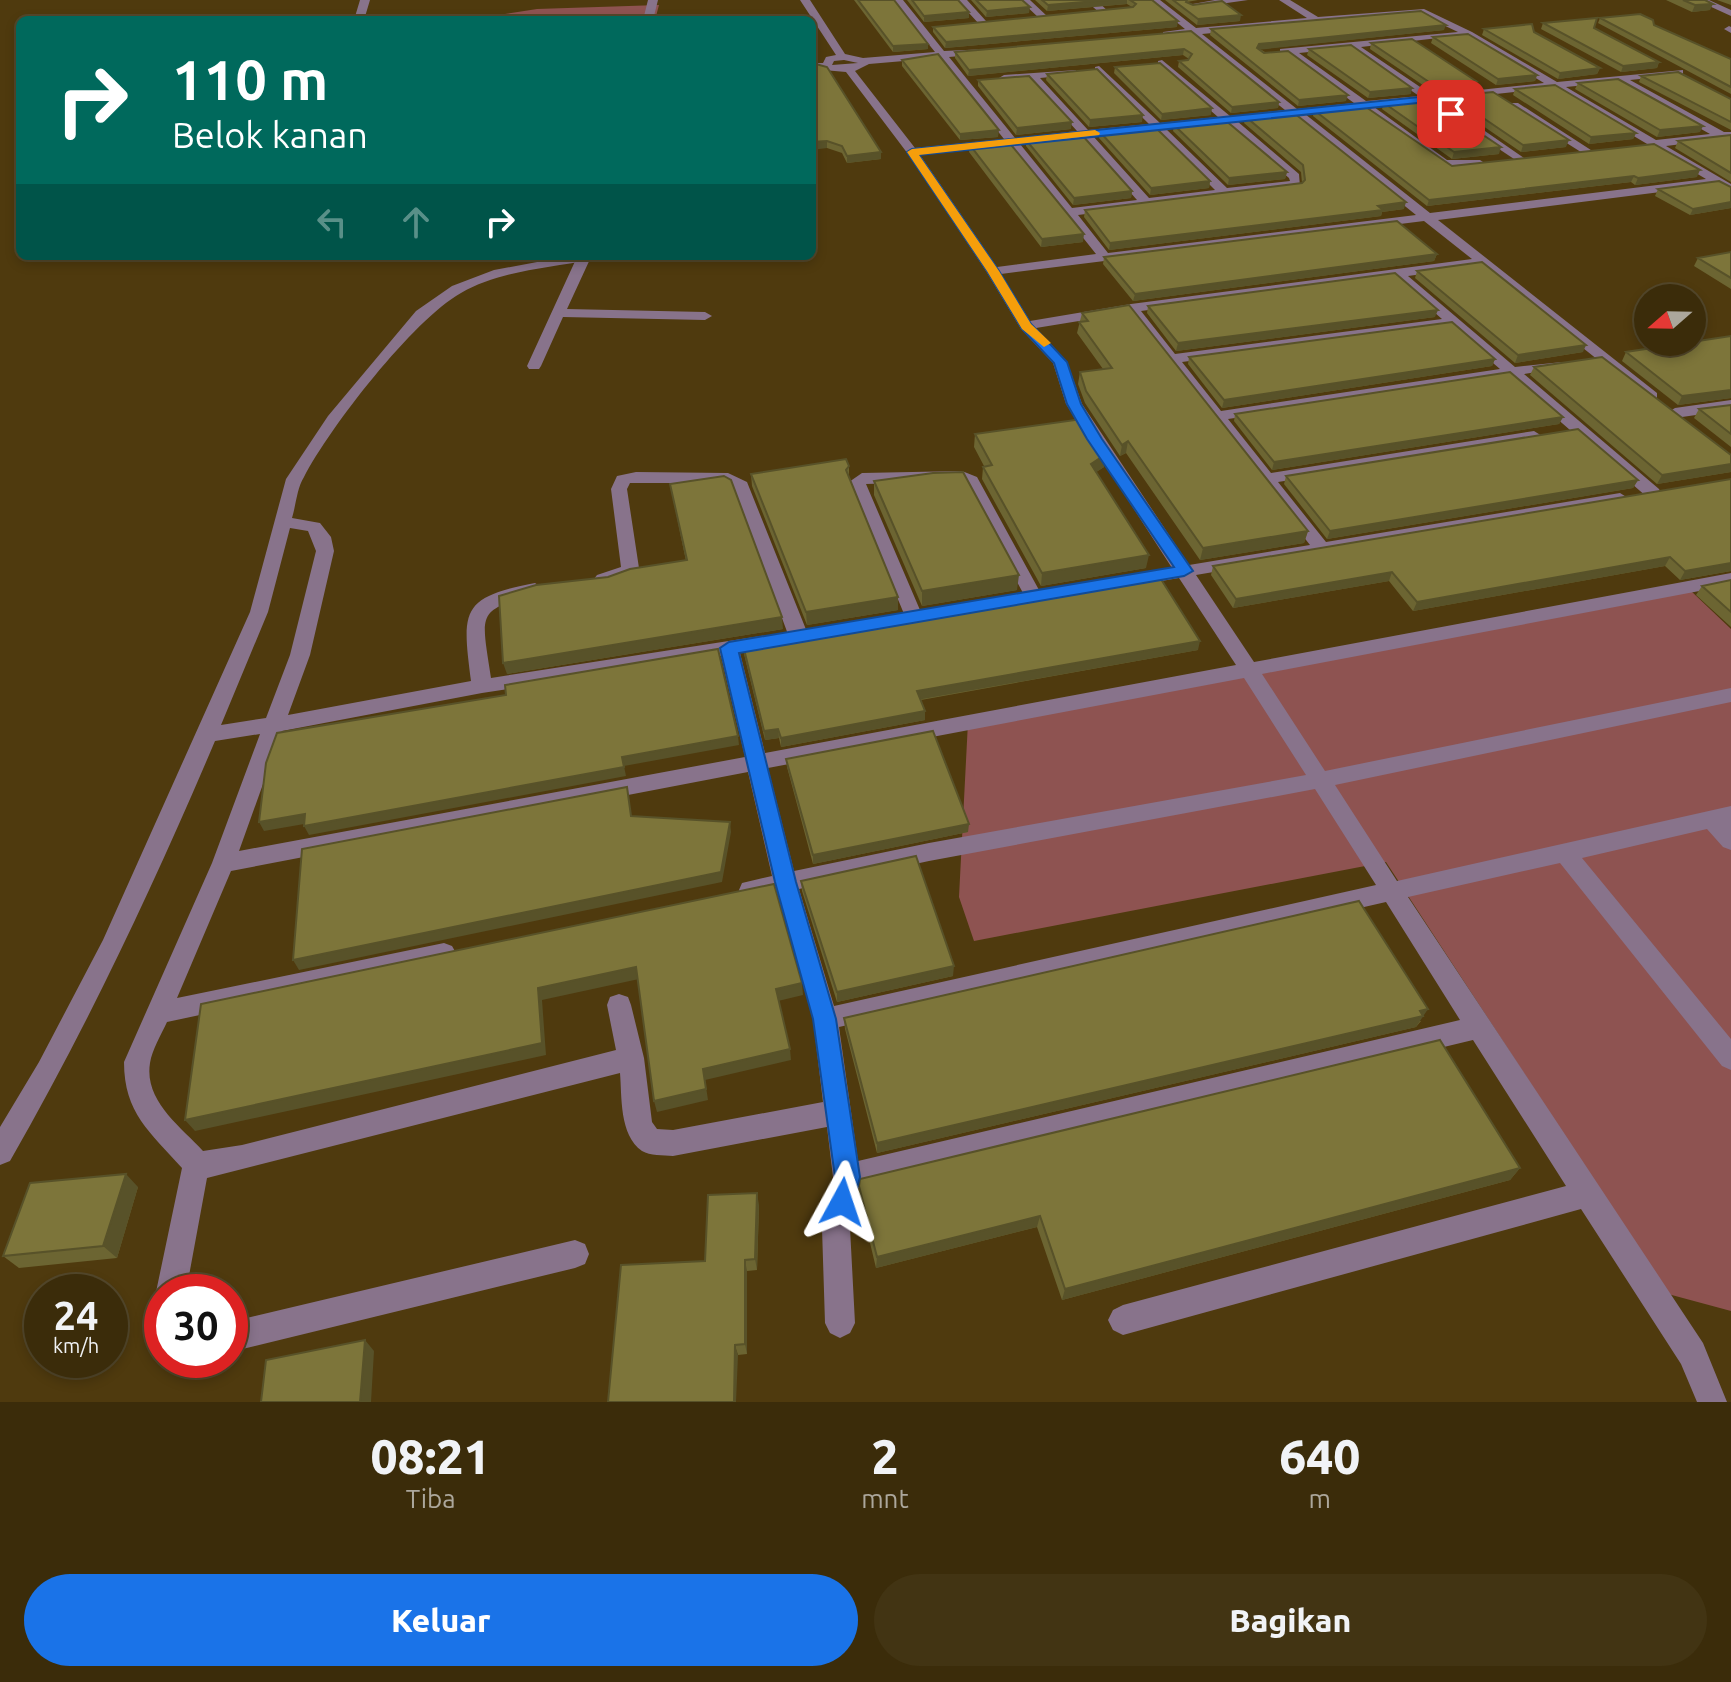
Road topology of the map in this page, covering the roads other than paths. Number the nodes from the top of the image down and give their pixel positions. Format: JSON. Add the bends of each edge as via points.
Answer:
{"nodes":[{"id":1,"x":805,"y":0,"type":"edge"},
{"id":2,"x":898,"y":0,"type":"edge"},
{"id":3,"x":962,"y":0,"type":"edge"},
{"id":4,"x":1025,"y":0,"type":"edge"},
{"id":5,"x":1090,"y":0,"type":"edge"},
{"id":6,"x":1154,"y":0,"type":"edge"},
{"id":7,"x":1243,"y":0,"type":"edge"},
{"id":8,"x":1284,"y":0,"type":"edge"},
{"id":9,"x":1701,"y":0,"type":"edge"},
{"id":10,"x":1223,"y":1,"type":"edge"},
{"id":11,"x":1434,"y":4,"type":"dead end"},
{"id":12,"x":1192,"y":5,"type":"edge"},
{"id":13,"x":1421,"y":11,"type":"junction"},
{"id":14,"x":1089,"y":13,"type":"edge"},
{"id":15,"x":1731,"y":13,"type":"edge"},
{"id":16,"x":1058,"y":16,"type":"edge"},
{"id":17,"x":1043,"y":17,"type":"junction"},
{"id":18,"x":1028,"y":19,"type":"edge"},
{"id":19,"x":1316,"y":20,"type":"junction"},
{"id":20,"x":998,"y":21,"type":"edge"},
{"id":21,"x":983,"y":23,"type":"junction"},
{"id":22,"x":967,"y":24,"type":"edge"},
{"id":23,"x":936,"y":27,"type":"edge"},
{"id":24,"x":920,"y":28,"type":"junction"},
{"id":25,"x":1193,"y":31,"type":"junction"},
{"id":26,"x":1469,"y":34,"type":"junction"},
{"id":27,"x":1146,"y":36,"type":"edge"},
{"id":28,"x":1412,"y":39,"type":"junction"},
{"id":29,"x":1352,"y":45,"type":"junction"},
{"id":30,"x":1426,"y":48,"type":"edge"},
{"id":31,"x":989,"y":51,"type":"edge"},
{"id":32,"x":1290,"y":51,"type":"junction"},
{"id":33,"x":1277,"y":52,"type":"edge"},
{"id":34,"x":942,"y":55,"type":"junction"},
{"id":35,"x":1183,"y":61,"type":"edge"},
{"id":36,"x":851,"y":63,"type":"junction"},
{"id":37,"x":1162,"y":63,"type":"junction"},
{"id":38,"x":1146,"y":65,"type":"edge"},
{"id":39,"x":1665,"y":65,"type":"edge"},
{"id":40,"x":816,"y":66,"type":"edge"},
{"id":41,"x":1114,"y":68,"type":"edge"},
{"id":42,"x":1099,"y":69,"type":"junction"},
{"id":43,"x":1604,"y":71,"type":"dead end"},
{"id":44,"x":1681,"y":73,"type":"junction"},
{"id":45,"x":1033,"y":76,"type":"junction"},
{"id":46,"x":1697,"y":77,"type":"edge"},
{"id":47,"x":1618,"y":78,"type":"junction"},
{"id":48,"x":992,"y":80,"type":"edge"},
{"id":49,"x":978,"y":81,"type":"edge"},
{"id":50,"x":965,"y":82,"type":"junction"},
{"id":51,"x":1479,"y":83,"type":"edge"},
{"id":52,"x":1556,"y":85,"type":"junction"},
{"id":53,"x":1492,"y":92,"type":"junction"},
{"id":54,"x":1429,"y":99,"type":"junction"},
{"id":55,"x":1364,"y":105,"type":"junction"},
{"id":56,"x":1294,"y":112,"type":"junction"},
{"id":57,"x":1227,"y":119,"type":"junction"},
{"id":58,"x":1156,"y":127,"type":"junction"},
{"id":59,"x":1085,"y":134,"type":"junction"},
{"id":60,"x":1726,"y":135,"type":"edge"},
{"id":61,"x":1012,"y":142,"type":"junction"},
{"id":62,"x":1654,"y":144,"type":"junction"},
{"id":63,"x":1628,"y":147,"type":"edge"},
{"id":64,"x":912,"y":152,"type":"junction"},
{"id":65,"x":1561,"y":155,"type":"edge"},
{"id":66,"x":1533,"y":158,"type":"edge"},
{"id":67,"x":1520,"y":160,"type":"junction"},
{"id":68,"x":1731,"y":179,"type":"edge"},
{"id":69,"x":1717,"y":181,"type":"junction"},
{"id":70,"x":1731,"y":189,"type":"edge"},
{"id":71,"x":1224,"y":192,"type":"junction"},
{"id":72,"x":1146,"y":202,"type":"junction"},
{"id":73,"x":1071,"y":212,"type":"junction"},
{"id":74,"x":1422,"y":216,"type":"junction"},
{"id":75,"x":1105,"y":257,"type":"junction"},
{"id":76,"x":562,"y":260,"type":"edge"},
{"id":77,"x":583,"y":260,"type":"edge"},
{"id":78,"x":1481,"y":262,"type":"junction"},
{"id":79,"x":993,"y":271,"type":"junction"},
{"id":80,"x":1396,"y":272,"type":"junction"},
{"id":81,"x":1131,"y":308,"type":"junction"},
{"id":82,"x":558,"y":313,"type":"junction"},
{"id":83,"x":705,"y":316,"type":"dead end"},
{"id":84,"x":1455,"y":321,"type":"junction"},
{"id":85,"x":1026,"y":326,"type":"junction"},
{"id":86,"x":1632,"y":353,"type":"edge"},
{"id":87,"x":1604,"y":357,"type":"junction"},
{"id":88,"x":1171,"y":359,"type":"junction"},
{"id":89,"x":534,"y":366,"type":"dead end"},
{"id":90,"x":1513,"y":371,"type":"junction"},
{"id":91,"x":1731,"y":405,"type":"edge"},
{"id":92,"x":1217,"y":416,"type":"junction"},
{"id":93,"x":1580,"y":429,"type":"junction"},
{"id":94,"x":1269,"y":478,"type":"junction"},
{"id":95,"x":282,"y":521,"type":"junction"},
{"id":96,"x":1321,"y":547,"type":"junction"},
{"id":97,"x":1184,"y":571,"type":"junction"},
{"id":98,"x":1731,"y":579,"type":"edge"},
{"id":99,"x":580,"y":582,"type":"edge"},
{"id":100,"x":549,"y":587,"type":"edge"},
{"id":101,"x":1034,"y":597,"type":"junction"},
{"id":102,"x":1004,"y":602,"type":"edge"},
{"id":103,"x":914,"y":617,"type":"edge"},
{"id":104,"x":729,"y":648,"type":"junction"},
{"id":105,"x":1250,"y":671,"type":"junction"},
{"id":106,"x":482,"y":686,"type":"junction"},
{"id":107,"x":1731,"y":695,"type":"edge"},
{"id":108,"x":273,"y":725,"type":"junction"},
{"id":109,"x":207,"y":734,"type":"junction"},
{"id":110,"x":757,"y":761,"type":"junction"},
{"id":111,"x":1320,"y":780,"type":"junction"},
{"id":112,"x":1721,"y":817,"type":"edge"},
{"id":113,"x":1731,"y":841,"type":"edge"},
{"id":114,"x":1564,"y":852,"type":"junction"},
{"id":115,"x":223,"y":863,"type":"junction"},
{"id":116,"x":785,"y":882,"type":"junction"},
{"id":117,"x":1391,"y":891,"type":"junction"},
{"id":118,"x":724,"y":895,"type":"edge"},
{"id":119,"x":464,"y":949,"type":"edge"},
{"id":120,"x":619,"y":1005,"type":"dead end"},
{"id":121,"x":159,"y":1013,"type":"junction"},
{"id":122,"x":825,"y":1019,"type":"junction"},
{"id":123,"x":1478,"y":1027,"type":"junction"},
{"id":124,"x":631,"y":1058,"type":"junction"},
{"id":125,"x":1731,"y":1058,"type":"edge"},
{"id":126,"x":838,"y":1112,"type":"junction"},
{"id":127,"x":0,"y":1152,"type":"edge"},
{"id":128,"x":196,"y":1164,"type":"junction"},
{"id":129,"x":847,"y":1177,"type":"junction"},
{"id":130,"x":1586,"y":1194,"type":"junction"},
{"id":131,"x":575,"y":1254,"type":"dead end"},
{"id":132,"x":175,"y":1274,"type":"edge"},
{"id":133,"x":1123,"y":1320,"type":"dead end"},
{"id":134,"x":840,"y":1323,"type":"dead end"},
{"id":135,"x":248,"y":1333,"type":"edge"},
{"id":136,"x":1712,"y":1402,"type":"edge"}],
"edges":[{"from":1,"to":36,"type":"street"},
{"from":2,"to":24,"type":"street"},
{"from":3,"to":21,"type":"street"},
{"from":4,"to":17,"type":"street"},
{"from":5,"to":14,"type":"street","via":[[1110,11]]},
{"from":6,"to":25,"type":"street"},
{"from":7,"to":10,"type":"street"},
{"from":8,"to":19,"type":"street"},
{"from":9,"to":15,"type":"street"},
{"from":10,"to":12,"type":"street"},
{"from":11,"to":13,"type":"street"},
{"from":13,"to":19,"type":"street"},
{"from":13,"to":26,"type":"street"},
{"from":16,"to":17,"type":"street"},
{"from":17,"to":18,"type":"street"},
{"from":19,"to":25,"type":"street"},
{"from":20,"to":21,"type":"street"},
{"from":21,"to":22,"type":"street"},
{"from":23,"to":24,"type":"street"},
{"from":24,"to":34,"type":"street"},
{"from":25,"to":27,"type":"street"},
{"from":25,"to":56,"type":"street"},
{"from":26,"to":28,"type":"street"},
{"from":26,"to":52,"type":"street"},
{"from":28,"to":29,"type":"street"},
{"from":28,"to":30,"type":"street"},
{"from":29,"to":32,"type":"street"},
{"from":29,"to":54,"type":"street"},
{"from":31,"to":34,"type":"street"},
{"from":32,"to":33,"type":"street"},
{"from":32,"to":55,"type":"street"},
{"from":34,"to":36,"type":"street"},
{"from":34,"to":50,"type":"street"},
{"from":35,"to":37,"type":"street"},
{"from":36,"to":40,"type":"street","via":[[830,59],[827,65]]},
{"from":36,"to":64,"type":"street"},
{"from":37,"to":38,"type":"street"},
{"from":37,"to":57,"type":"street"},
{"from":39,"to":44,"type":"street"},
{"from":41,"to":42,"type":"street"},
{"from":42,"to":45,"type":"street"},
{"from":42,"to":58,"type":"street"},
{"from":43,"to":47,"type":"street"},
{"from":44,"to":46,"type":"street"},
{"from":44,"to":47,"type":"street"},
{"from":45,"to":48,"type":"street"},
{"from":45,"to":59,"type":"street"},
{"from":47,"to":52,"type":"street"},
{"from":47,"to":60,"type":"street"},
{"from":49,"to":50,"type":"street"},
{"from":50,"to":61,"type":"street"},
{"from":51,"to":53,"type":"street"},
{"from":52,"to":53,"type":"street"},
{"from":52,"to":62,"type":"street"},
{"from":53,"to":54,"type":"street"},
{"from":53,"to":65,"type":"street","via":[[1595,151]]},
{"from":54,"to":55,"type":"street"},
{"from":54,"to":67,"type":"street"},
{"from":55,"to":56,"type":"street"},
{"from":55,"to":67,"type":"street","via":[[1449,166]]},
{"from":56,"to":57,"type":"street"},
{"from":56,"to":74,"type":"street"},
{"from":57,"to":58,"type":"street"},
{"from":57,"to":71,"type":"street","via":[[1297,180],[1293,185]]},
{"from":58,"to":59,"type":"street"},
{"from":58,"to":71,"type":"street"},
{"from":59,"to":61,"type":"street"},
{"from":59,"to":72,"type":"street"},
{"from":60,"to":62,"type":"street"},
{"from":61,"to":64,"type":"street"},
{"from":61,"to":73,"type":"street"},
{"from":62,"to":63,"type":"street"},
{"from":62,"to":69,"type":"street"},
{"from":64,"to":79,"type":"street"},
{"from":66,"to":67,"type":"street"},
{"from":68,"to":69,"type":"street"},
{"from":69,"to":70,"type":"street"},
{"from":69,"to":74,"type":"street"},
{"from":71,"to":72,"type":"street"},
{"from":72,"to":73,"type":"street"},
{"from":73,"to":75,"type":"street"},
{"from":74,"to":75,"type":"street"},
{"from":74,"to":78,"type":"street"},
{"from":75,"to":79,"type":"street"},
{"from":76,"to":95,"type":"street","via":[[474,282],[421,314],[334,419],[294,479]]},
{"from":77,"to":82,"type":"street"},
{"from":78,"to":80,"type":"street"},
{"from":78,"to":87,"type":"street"},
{"from":79,"to":85,"type":"street"},
{"from":80,"to":81,"type":"street"},
{"from":80,"to":84,"type":"street"},
{"from":81,"to":85,"type":"street"},
{"from":81,"to":88,"type":"street"},
{"from":82,"to":83,"type":"street"},
{"from":82,"to":89,"type":"street"},
{"from":84,"to":88,"type":"street"},
{"from":84,"to":90,"type":"street"},
{"from":85,"to":97,"type":"street","via":[[1060,362],[1074,404]]},
{"from":86,"to":87,"type":"street"},
{"from":87,"to":90,"type":"street"},
{"from":87,"to":91,"type":"street","via":[[1680,418]]},
{"from":88,"to":92,"type":"street"},
{"from":90,"to":92,"type":"street"},
{"from":90,"to":93,"type":"street"},
{"from":92,"to":94,"type":"street"},
{"from":93,"to":94,"type":"street"},
{"from":93,"to":96,"type":"street","via":[[1661,492]]},
{"from":94,"to":96,"type":"street"},
{"from":95,"to":108,"type":"street","via":[[314,527],[325,551],[300,655]]},
{"from":95,"to":109,"type":"street","via":[[259,612]]},
{"from":96,"to":97,"type":"street"},
{"from":97,"to":101,"type":"street"},
{"from":97,"to":105,"type":"street"},
{"from":98,"to":105,"type":"street"},
{"from":99,"to":104,"type":"street","via":[[610,579],[630,568],[619,489],[623,480],[728,478],[741,486],[806,635]]},
{"from":100,"to":106,"type":"street","via":[[500,594],[478,610],[475,635]]},
{"from":101,"to":102,"type":"street"},
{"from":101,"to":103,"type":"street","via":[[967,478],[859,480]]},
{"from":104,"to":106,"type":"street"},
{"from":104,"to":110,"type":"street"},
{"from":105,"to":110,"type":"street"},
{"from":105,"to":111,"type":"street"},
{"from":106,"to":108,"type":"street"},
{"from":107,"to":111,"type":"street"},
{"from":108,"to":109,"type":"street"},
{"from":108,"to":115,"type":"street"},
{"from":109,"to":127,"type":"street","via":[[113,945]]},
{"from":110,"to":115,"type":"street"},
{"from":110,"to":116,"type":"street"},
{"from":111,"to":116,"type":"street"},
{"from":111,"to":117,"type":"street"},
{"from":112,"to":113,"type":"street"},
{"from":112,"to":114,"type":"street"},
{"from":114,"to":117,"type":"street"},
{"from":114,"to":125,"type":"street"},
{"from":115,"to":121,"type":"street"},
{"from":116,"to":118,"type":"street"},
{"from":116,"to":122,"type":"street"},
{"from":117,"to":122,"type":"street"},
{"from":117,"to":123,"type":"street"},
{"from":119,"to":121,"type":"street"},
{"from":120,"to":124,"type":"street"},
{"from":121,"to":128,"type":"street","via":[[137,1062],[137,1086],[144,1106]]},
{"from":122,"to":126,"type":"street"},
{"from":123,"to":129,"type":"street"},
{"from":123,"to":130,"type":"street"},
{"from":124,"to":126,"type":"street","via":[[639,1127],[650,1141],[673,1143]]},
{"from":124,"to":128,"type":"street","via":[[242,1158]]},
{"from":126,"to":129,"type":"street"},
{"from":128,"to":132,"type":"street"},
{"from":129,"to":134,"type":"street","via":[[836,1228]]},
{"from":130,"to":133,"type":"street"},
{"from":130,"to":136,"type":"street","via":[[1692,1354]]},
{"from":131,"to":135,"type":"street"}]}
